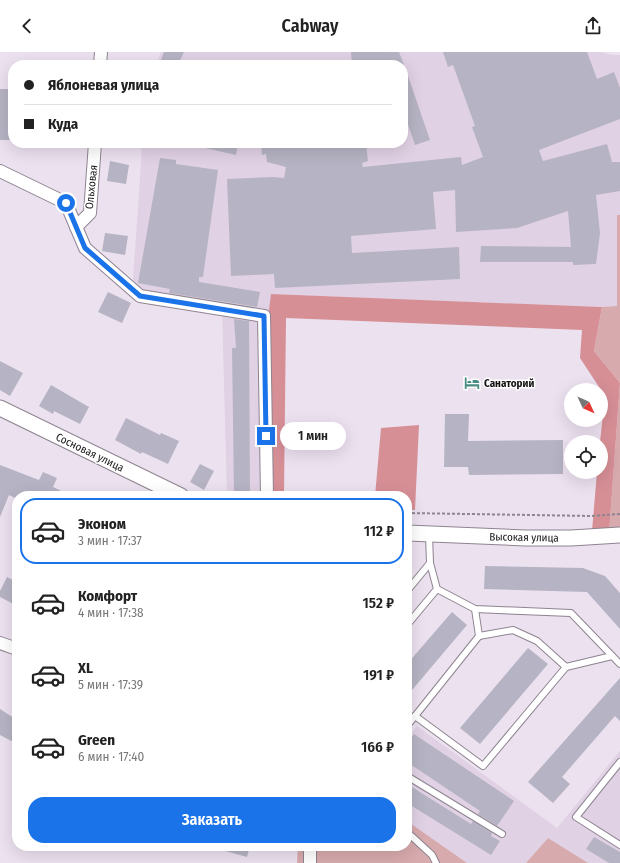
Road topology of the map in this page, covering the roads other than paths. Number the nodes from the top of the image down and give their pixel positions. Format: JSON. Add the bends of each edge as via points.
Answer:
{"nodes":[{"id":1,"x":95,"y":148,"type":"edge"},
{"id":2,"x":0,"y":172,"type":"edge"},
{"id":3,"x":76,"y":227,"type":"junction"},
{"id":4,"x":0,"y":408,"type":"edge"},
{"id":5,"x":170,"y":491,"type":"edge"},
{"id":6,"x":267,"y":491,"type":"edge"},
{"id":7,"x":412,"y":533,"type":"edge"},
{"id":8,"x":429,"y":535,"type":"junction"},
{"id":9,"x":620,"y":535,"type":"edge"},
{"id":10,"x":430,"y":563,"type":"junction"},
{"id":11,"x":412,"y":585,"type":"edge"},
{"id":12,"x":437,"y":589,"type":"junction"},
{"id":13,"x":475,"y":609,"type":"junction"},
{"id":14,"x":412,"y":619,"type":"edge"},
{"id":15,"x":479,"y":636,"type":"junction"},
{"id":16,"x":0,"y":643,"type":"edge"},
{"id":17,"x":12,"y":647,"type":"edge"},
{"id":18,"x":612,"y":656,"type":"junction"},
{"id":19,"x":620,"y":664,"type":"edge"},
{"id":20,"x":566,"y":667,"type":"junction"},
{"id":21,"x":415,"y":716,"type":"junction"},
{"id":22,"x":412,"y":720,"type":"edge"},
{"id":23,"x":620,"y":762,"type":"edge"},
{"id":24,"x":412,"y":779,"type":"edge"},
{"id":25,"x":502,"y":834,"type":"dead end"},
{"id":26,"x":412,"y":837,"type":"edge"},
{"id":27,"x":620,"y":845,"type":"edge"},
{"id":28,"x":310,"y":851,"type":"edge"},
{"id":29,"x":310,"y":863,"type":"edge"},
{"id":30,"x":436,"y":863,"type":"edge"}],
"edges":[{"from":1,"to":3,"type":"street","name":"Ольховая","via":[[90,213]]},
{"from":2,"to":3,"type":"street","via":[[66,203]]},
{"from":3,"to":6,"type":"street","via":[[85,248],[140,296],[264,316]]},
{"from":4,"to":5,"type":"street","name":"Сосновая улица"},
{"from":7,"to":8,"type":"street"},
{"from":8,"to":9,"type":"street","name":"Высокая улица","via":[[571,538]]},
{"from":8,"to":10,"type":"lane"},
{"from":10,"to":11,"type":"lane"},
{"from":10,"to":12,"type":"lane"},
{"from":12,"to":13,"type":"lane"},
{"from":12,"to":14,"type":"lane"},
{"from":13,"to":15,"type":"lane"},
{"from":13,"to":18,"type":"lane","via":[[571,613]]},
{"from":15,"to":20,"type":"lane","via":[[514,630],[537,641]]},
{"from":15,"to":21,"type":"lane"},
{"from":16,"to":17,"type":"street"},
{"from":18,"to":19,"type":"lane"},
{"from":18,"to":20,"type":"lane"},
{"from":20,"to":21,"type":"lane","via":[[483,766]]},
{"from":21,"to":22,"type":"lane"},
{"from":23,"to":27,"type":"lane","via":[[576,817]]},
{"from":24,"to":25,"type":"lane"},
{"from":26,"to":30,"type":"lane","via":[[432,855]]},
{"from":28,"to":29,"type":"street"}]}
